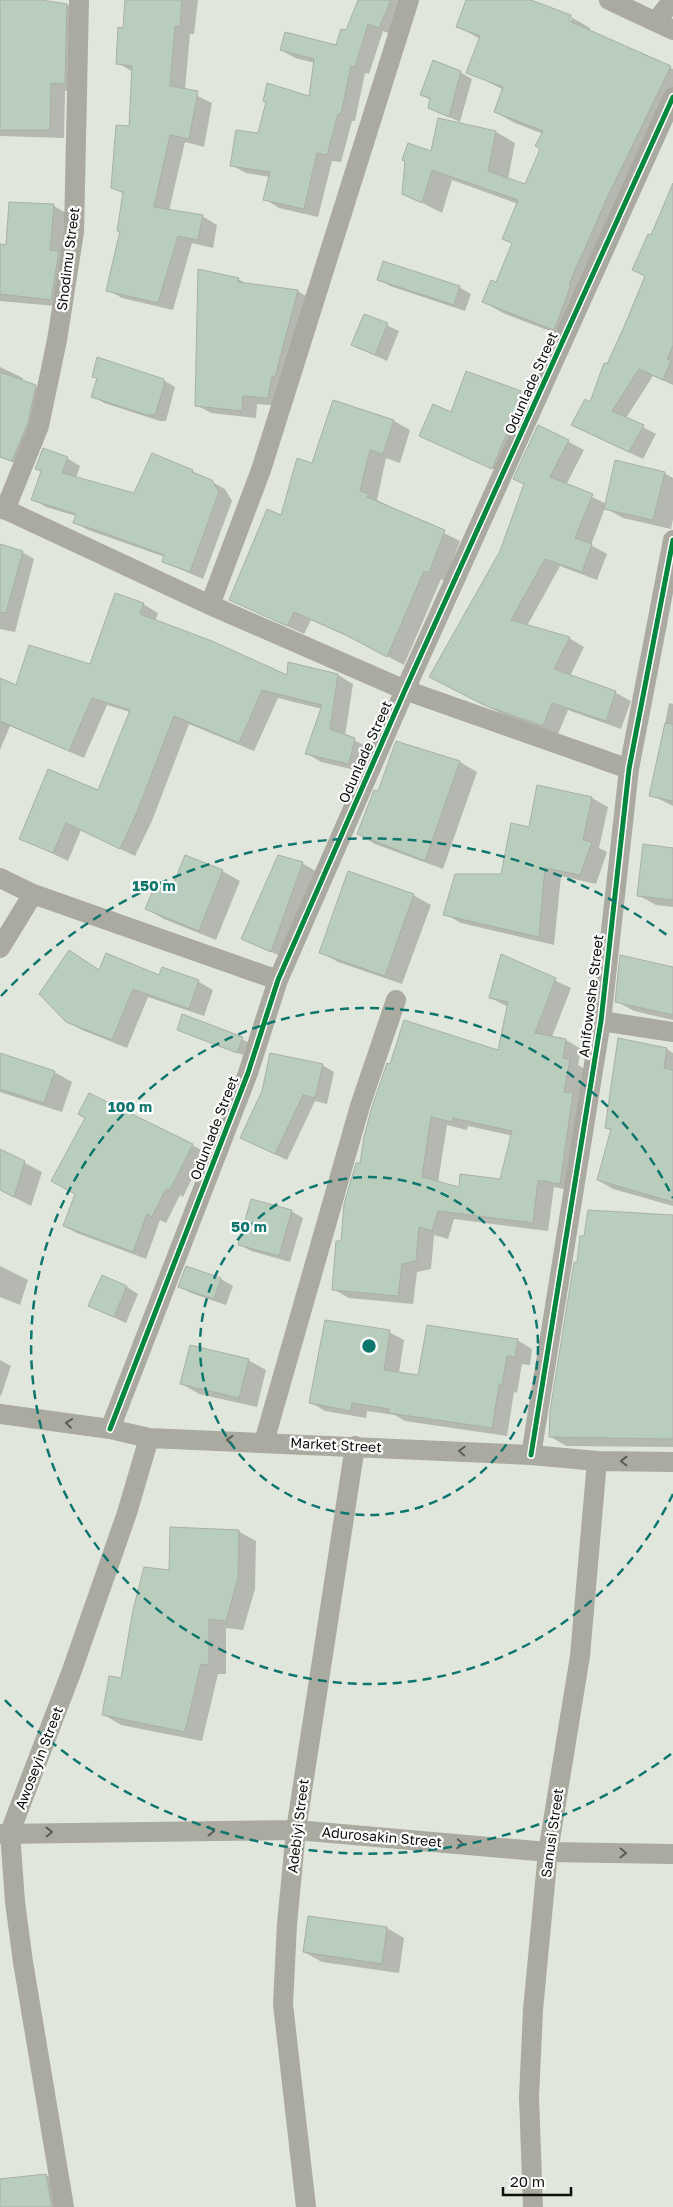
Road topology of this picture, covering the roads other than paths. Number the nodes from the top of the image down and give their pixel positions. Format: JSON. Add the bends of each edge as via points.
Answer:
{"nodes":[{"id":1,"x":79,"y":0,"type":"edge"},
{"id":2,"x":409,"y":0,"type":"edge"},
{"id":3,"x":609,"y":0,"type":"edge"},
{"id":4,"x":673,"y":0,"type":"edge"},
{"id":5,"x":665,"y":26,"type":"edge"},
{"id":6,"x":673,"y":98,"type":"edge"},
{"id":7,"x":3,"y":508,"type":"edge"},
{"id":8,"x":673,"y":540,"type":"edge"},
{"id":9,"x":210,"y":605,"type":"junction"},
{"id":10,"x":404,"y":690,"type":"junction"},
{"id":11,"x":629,"y":769,"type":"junction"},
{"id":12,"x":0,"y":878,"type":"edge"},
{"id":13,"x":33,"y":894,"type":"junction"},
{"id":14,"x":0,"y":948,"type":"edge"},
{"id":15,"x":278,"y":980,"type":"junction"},
{"id":16,"x":396,"y":1000,"type":"dead end"},
{"id":17,"x":601,"y":1021,"type":"junction"},
{"id":18,"x":673,"y":1032,"type":"edge"},
{"id":19,"x":0,"y":1414,"type":"edge"},
{"id":20,"x":110,"y":1429,"type":"junction"},
{"id":21,"x":149,"y":1438,"type":"junction"},
{"id":22,"x":264,"y":1442,"type":"junction"},
{"id":23,"x":355,"y":1446,"type":"junction"},
{"id":24,"x":531,"y":1455,"type":"junction"},
{"id":25,"x":597,"y":1461,"type":"junction"},
{"id":26,"x":673,"y":1462,"type":"edge"},
{"id":27,"x":296,"y":1830,"type":"junction"},
{"id":28,"x":5,"y":1833,"type":"edge"},
{"id":29,"x":548,"y":1852,"type":"junction"},
{"id":30,"x":673,"y":1854,"type":"edge"},
{"id":31,"x":64,"y":2207,"type":"edge"},
{"id":32,"x":306,"y":2207,"type":"edge"},
{"id":33,"x":533,"y":2207,"type":"edge"}],
"edges":[{"from":1,"to":7,"type":"street","name":"Shodimu Street","via":[[74,232],[39,426]]},
{"from":2,"to":9,"type":"street","via":[[261,470]]},
{"from":3,"to":5,"type":"street"},
{"from":4,"to":5,"type":"street"},
{"from":6,"to":10,"type":"street","name":"Odunlade Street"},
{"from":7,"to":9,"type":"street"},
{"from":8,"to":11,"type":"street","name":"Anifowoshe Street"},
{"from":9,"to":10,"type":"street"},
{"from":10,"to":11,"type":"street"},
{"from":10,"to":15,"type":"street","name":"Odunlade Street"},
{"from":11,"to":17,"type":"street","name":"Anifowoshe Street"},
{"from":12,"to":13,"type":"street"},
{"from":13,"to":14,"type":"street"},
{"from":13,"to":15,"type":"street"},
{"from":15,"to":20,"type":"street","name":"Odunlade Street","via":[[248,1072]]},
{"from":16,"to":22,"type":"street","via":[[360,1106]]},
{"from":17,"to":18,"type":"street"},
{"from":17,"to":24,"type":"street","name":"Anifowoshe Street"},
{"from":20,"to":19,"type":"street","name":"Market Street","one_way":true},
{"from":20,"to":21,"type":"street","name":"Market Street"},
{"from":22,"to":21,"type":"street","name":"Market Street","one_way":true},
{"from":21,"to":28,"type":"street","name":"Awoseyin Street","via":[[128,1514],[71,1673]]},
{"from":22,"to":23,"type":"street","name":"Market Street"},
{"from":24,"to":23,"type":"street","name":"Market Street","one_way":true},
{"from":23,"to":27,"type":"street","name":"Adebiyi Street"},
{"from":24,"to":25,"type":"street","name":"Market Street"},
{"from":26,"to":25,"type":"street","name":"Market Street","one_way":true},
{"from":25,"to":29,"type":"street","name":"Sanusi Street","via":[[580,1656]]},
{"from":28,"to":27,"type":"street","name":"Adurosakin Street","one_way":true},
{"from":27,"to":29,"type":"street","name":"Adurosakin Street","one_way":true},
{"from":27,"to":32,"type":"street","name":"Adebiyi Street","via":[[283,2004]]},
{"from":28,"to":31,"type":"street","name":"Awoseyin Street"},
{"from":29,"to":30,"type":"street","name":"Adurosakin Street","one_way":true},
{"from":29,"to":33,"type":"street","name":"Sanusi Street","via":[[533,2010],[529,2097]]}]}
